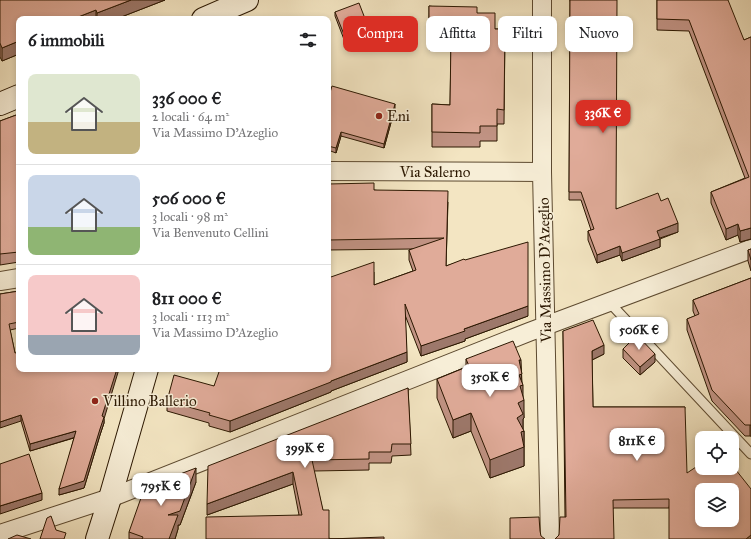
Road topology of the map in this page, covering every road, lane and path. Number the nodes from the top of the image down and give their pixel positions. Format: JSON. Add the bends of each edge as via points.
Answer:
{"nodes":[{"id":1,"x":247,"y":0,"type":"edge"},
{"id":2,"x":542,"y":0,"type":"edge"},
{"id":3,"x":210,"y":16,"type":"edge"},
{"id":4,"x":244,"y":16,"type":"edge"},
{"id":5,"x":16,"y":97,"type":"edge"},
{"id":6,"x":0,"y":104,"type":"edge"},
{"id":7,"x":331,"y":171,"type":"edge"},
{"id":8,"x":542,"y":172,"type":"junction"},
{"id":9,"x":751,"y":249,"type":"edge"},
{"id":10,"x":16,"y":278,"type":"edge"},
{"id":11,"x":0,"y":281,"type":"edge"},
{"id":12,"x":610,"y":303,"type":"junction"},
{"id":13,"x":546,"y":326,"type":"junction"},
{"id":14,"x":146,"y":372,"type":"edge"},
{"id":15,"x":751,"y":454,"type":"edge"},
{"id":16,"x":110,"y":498,"type":"junction"},
{"id":17,"x":0,"y":534,"type":"edge"},
{"id":18,"x":97,"y":539,"type":"edge"},
{"id":19,"x":550,"y":539,"type":"edge"}],
"edges":[{"from":1,"to":3,"type":"street"},
{"from":1,"to":4,"type":"street"},
{"from":2,"to":8,"type":"street","name":"Via Massimo D'Azeglio"},
{"from":5,"to":6,"type":"street"},
{"from":7,"to":8,"type":"street","name":"Via Salerno"},
{"from":8,"to":13,"type":"street","name":"Via Massimo D'Azeglio"},
{"from":9,"to":12,"type":"street"},
{"from":10,"to":11,"type":"street"},
{"from":12,"to":13,"type":"street"},
{"from":12,"to":15,"type":"lane"},
{"from":13,"to":16,"type":"street"},
{"from":13,"to":19,"type":"street","name":"Via Massimo D'Azeglio"},
{"from":14,"to":16,"type":"street"},
{"from":16,"to":17,"type":"street"},
{"from":16,"to":18,"type":"street"}]}
